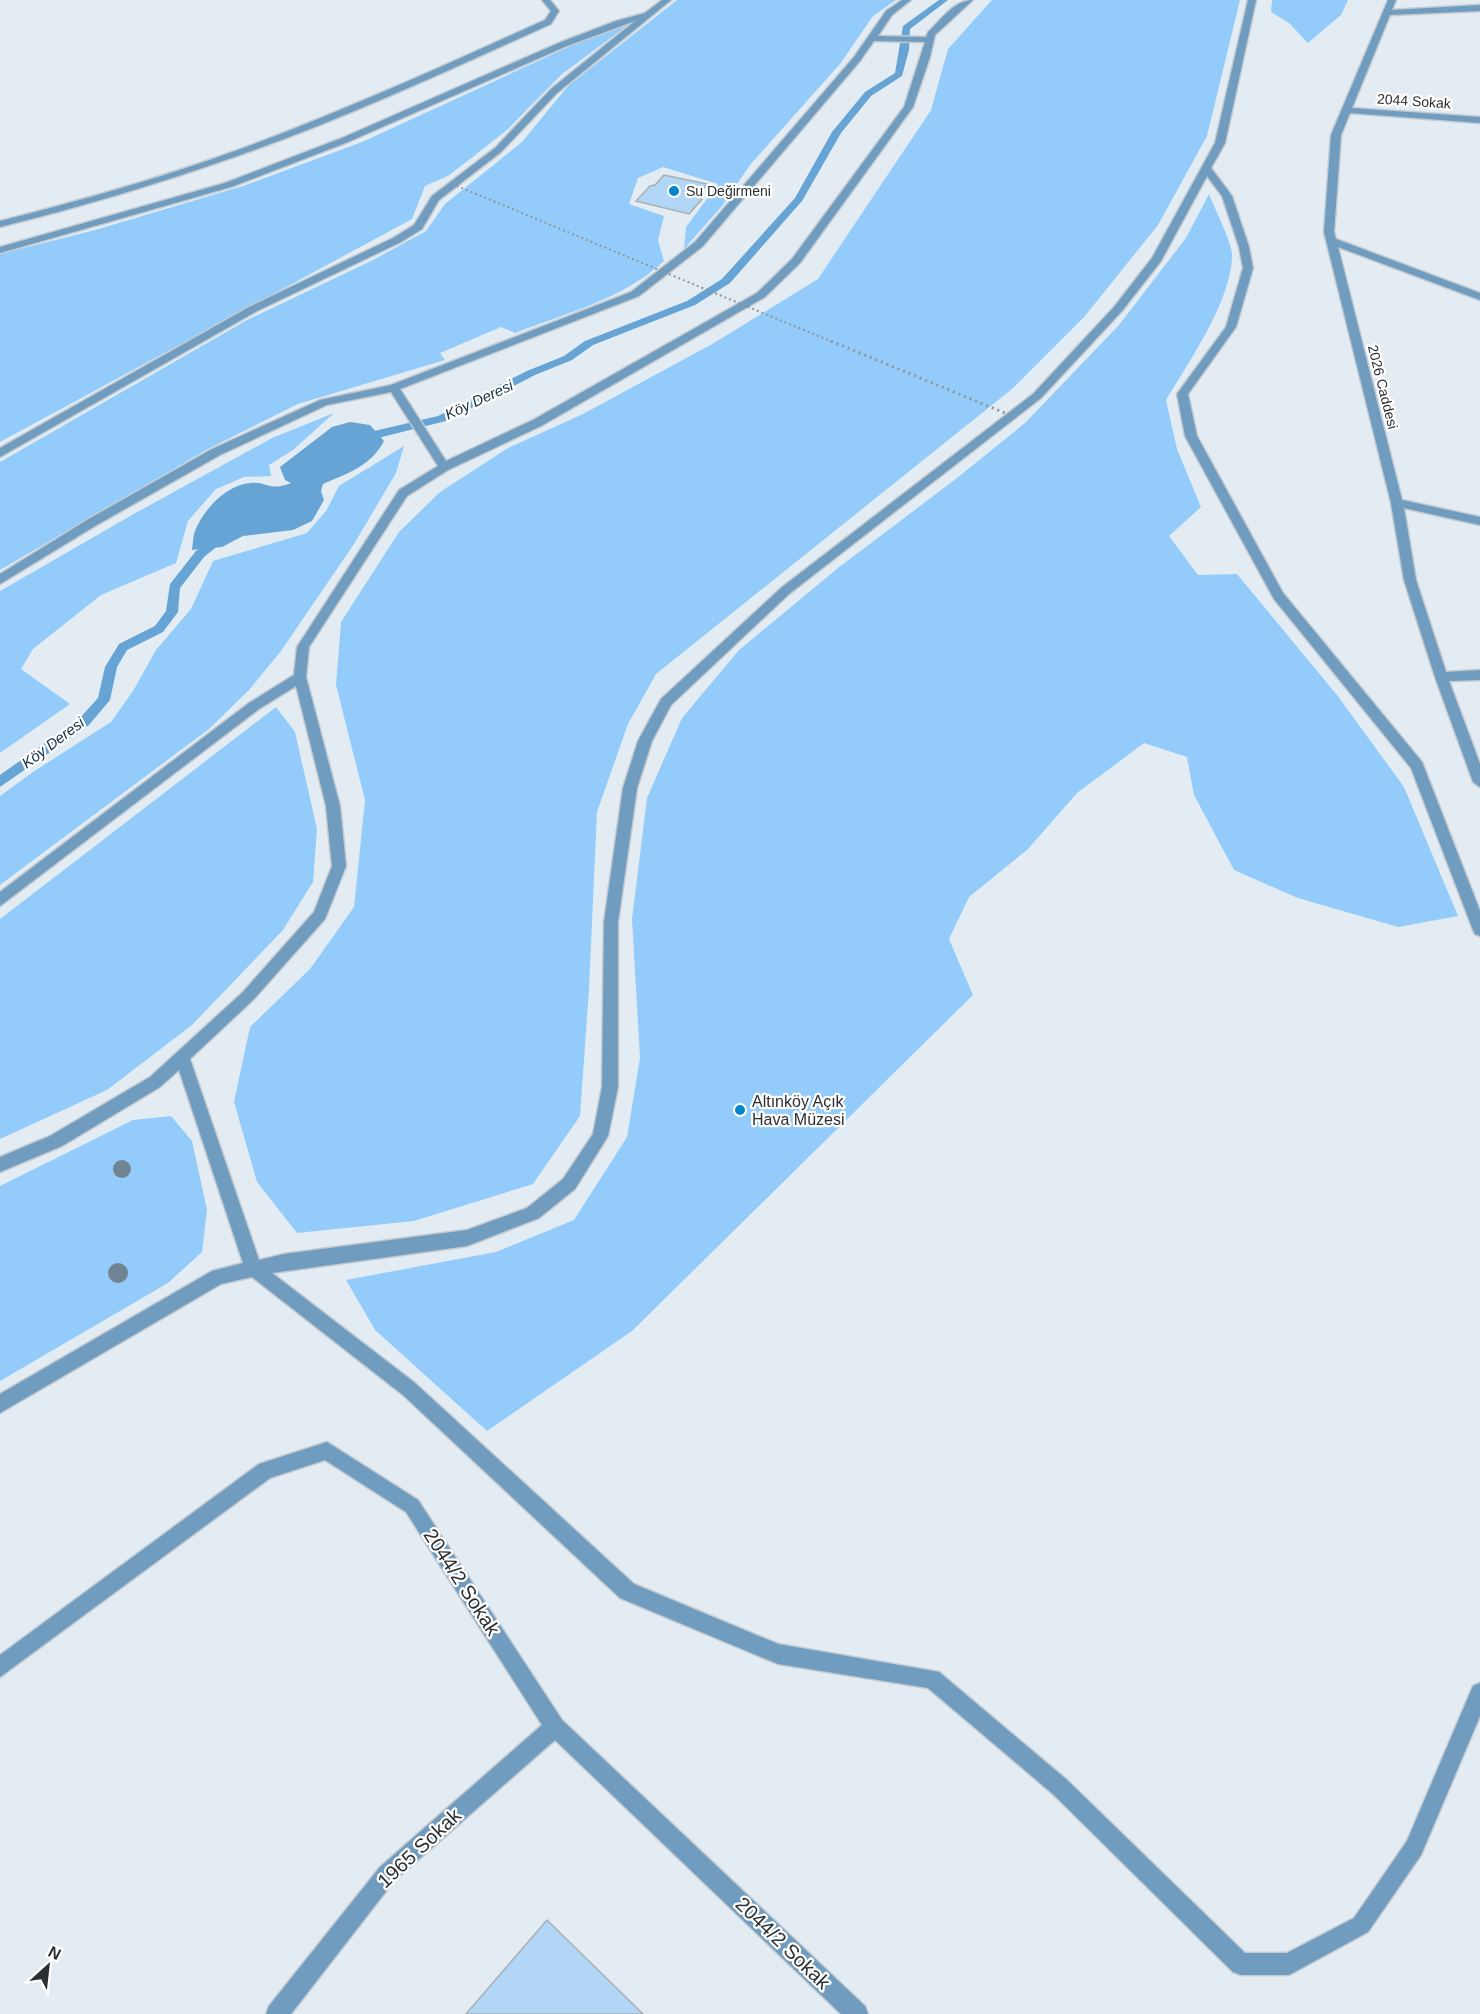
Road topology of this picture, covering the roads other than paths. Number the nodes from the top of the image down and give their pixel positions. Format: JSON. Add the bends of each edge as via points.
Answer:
{"nodes":[{"id":1,"x":546,"y":0,"type":"edge"},
{"id":2,"x":667,"y":0,"type":"edge"},
{"id":3,"x":907,"y":0,"type":"edge"},
{"id":4,"x":969,"y":0,"type":"edge"},
{"id":5,"x":1252,"y":0,"type":"edge"},
{"id":6,"x":1392,"y":0,"type":"edge"},
{"id":7,"x":1480,"y":8,"type":"edge"},
{"id":8,"x":1387,"y":12,"type":"junction"},
{"id":9,"x":652,"y":14,"type":"junction"},
{"id":10,"x":871,"y":38,"type":"junction"},
{"id":11,"x":930,"y":40,"type":"junction"},
{"id":12,"x":1347,"y":110,"type":"junction"},
{"id":13,"x":1480,"y":120,"type":"edge"},
{"id":14,"x":1207,"y":169,"type":"junction"},
{"id":15,"x":0,"y":224,"type":"edge"},
{"id":16,"x":1332,"y":241,"type":"junction"},
{"id":17,"x":0,"y":250,"type":"edge"},
{"id":18,"x":1480,"y":297,"type":"edge"},
{"id":19,"x":394,"y":388,"type":"junction"},
{"id":20,"x":0,"y":453,"type":"edge"},
{"id":21,"x":444,"y":467,"type":"junction"},
{"id":22,"x":1397,"y":503,"type":"junction"},
{"id":23,"x":1480,"y":521,"type":"edge"},
{"id":24,"x":0,"y":580,"type":"edge"},
{"id":25,"x":1480,"y":675,"type":"edge"},
{"id":26,"x":300,"y":677,"type":"junction"},
{"id":27,"x":1441,"y":677,"type":"junction"},
{"id":28,"x":1480,"y":782,"type":"edge"},
{"id":29,"x":0,"y":900,"type":"edge"},
{"id":30,"x":1480,"y":930,"type":"edge"},
{"id":31,"x":182,"y":1057,"type":"junction"},
{"id":32,"x":0,"y":1165,"type":"edge"},
{"id":33,"x":253,"y":1269,"type":"junction"},
{"id":34,"x":0,"y":1404,"type":"edge"},
{"id":35,"x":0,"y":1667,"type":"edge"},
{"id":36,"x":1480,"y":1693,"type":"edge"},
{"id":37,"x":555,"y":1727,"type":"junction"},
{"id":38,"x":277,"y":2014,"type":"edge"},
{"id":39,"x":857,"y":2014,"type":"edge"}],
"edges":[{"from":1,"to":15,"type":"street","via":[[555,11],[548,22],[410,84],[238,153],[72,206]]},
{"from":2,"to":9,"type":"street"},
{"from":3,"to":10,"type":"street","via":[[889,13]]},
{"from":4,"to":11,"type":"street","via":[[931,34]]},
{"from":5,"to":14,"type":"street","via":[[1220,143]]},
{"from":6,"to":8,"type":"street","name":"2026 Caddesi"},
{"from":7,"to":8,"type":"street"},
{"from":8,"to":12,"type":"street","name":"2026 Caddesi"},
{"from":9,"to":17,"type":"street","via":[[564,44],[345,140],[228,184]]},
{"from":9,"to":20,"type":"street","via":[[554,91],[498,150],[435,198],[418,227],[253,309]]},
{"from":10,"to":11,"type":"street"},
{"from":10,"to":19,"type":"street","via":[[699,244],[635,294]]},
{"from":11,"to":21,"type":"street","via":[[908,107],[796,261],[760,295],[537,423]]},
{"from":12,"to":13,"type":"street","name":"2044 Sokak"},
{"from":12,"to":16,"type":"street","name":"2026 Caddesi","via":[[1336,135],[1329,232]]},
{"from":14,"to":30,"type":"street","via":[[1227,196],[1248,268],[1231,327],[1182,394],[1191,436],[1278,596],[1417,766]]},
{"from":14,"to":33,"type":"street","via":[[1157,259],[1118,309],[1037,396],[785,591],[666,702],[645,741],[630,788],[611,922],[610,1087],[600,1136],[569,1184],[533,1213],[466,1239],[294,1260]]},
{"from":16,"to":18,"type":"street"},
{"from":16,"to":22,"type":"street","name":"2026 Caddesi"},
{"from":19,"to":21,"type":"street"},
{"from":19,"to":24,"type":"street","via":[[324,402],[216,452]]},
{"from":21,"to":26,"type":"street","via":[[403,493],[383,522],[303,647]]},
{"from":22,"to":23,"type":"street"},
{"from":22,"to":27,"type":"street","name":"2026 Caddesi","via":[[1410,580]]},
{"from":25,"to":27,"type":"street"},
{"from":26,"to":29,"type":"street","via":[[254,706]]},
{"from":26,"to":31,"type":"street","via":[[333,806],[339,866],[320,915],[248,996]]},
{"from":27,"to":28,"type":"street","name":"2026 Caddesi"},
{"from":31,"to":32,"type":"street","via":[[154,1082],[56,1141]]},
{"from":31,"to":33,"type":"street"},
{"from":33,"to":34,"type":"street","via":[[218,1276]]},
{"from":33,"to":36,"type":"street","via":[[408,1389],[627,1591],[778,1654],[932,1679],[1060,1786],[1241,1964],[1289,1965],[1360,1925],[1414,1848]]},
{"from":35,"to":37,"type":"street","name":"2044/2 Sokak","via":[[265,1470],[327,1451],[412,1506]]},
{"from":37,"to":38,"type":"street","name":"1965 Sokak","via":[[387,1874]]},
{"from":37,"to":39,"type":"street","name":"2044/2 Sokak"}]}
